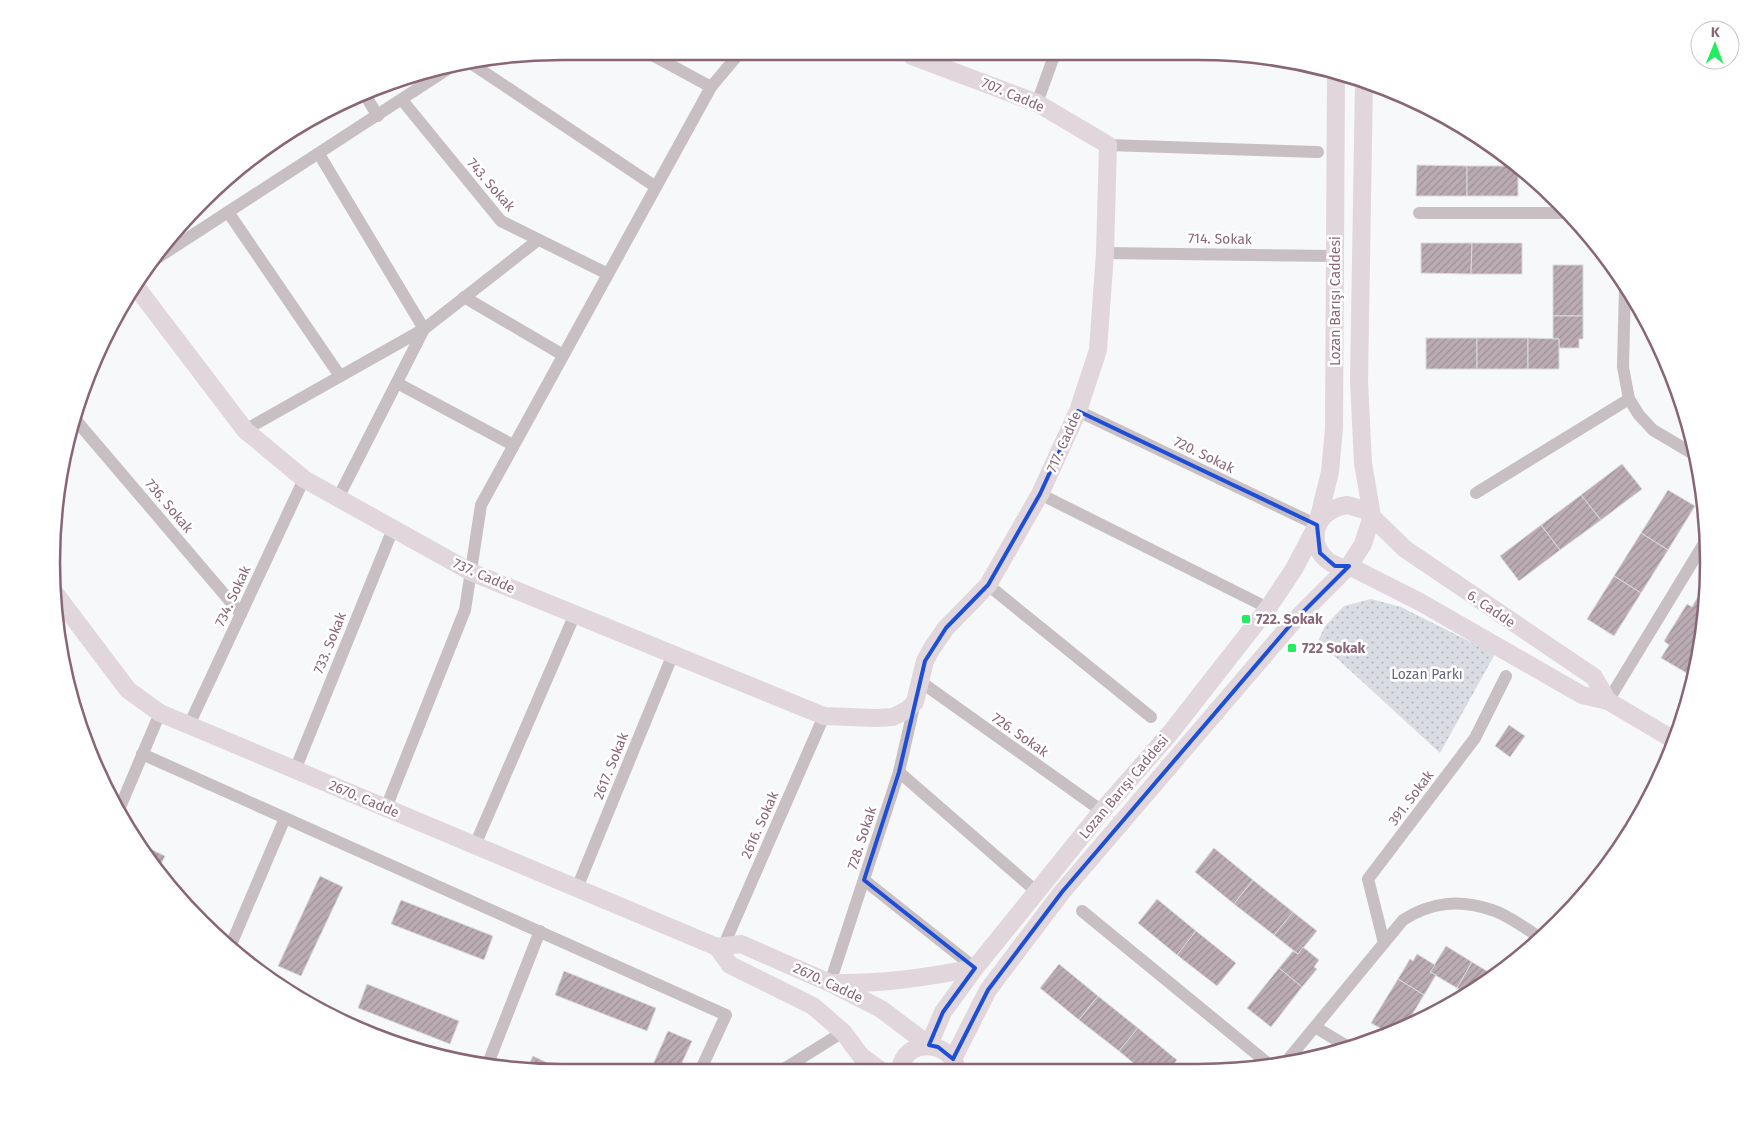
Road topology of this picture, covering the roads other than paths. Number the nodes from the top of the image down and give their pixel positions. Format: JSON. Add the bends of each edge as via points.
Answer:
{"nodes":[{"id":1,"x":661,"y":60,"type":"edge"},
{"id":2,"x":734,"y":60,"type":"edge"},
{"id":3,"x":928,"y":60,"type":"edge"},
{"id":4,"x":1053,"y":60,"type":"edge"},
{"id":5,"x":477,"y":68,"type":"edge"},
{"id":6,"x":438,"y":76,"type":"edge"},
{"id":7,"x":1336,"y":80,"type":"edge"},
{"id":8,"x":711,"y":87,"type":"junction"},
{"id":9,"x":1364,"y":89,"type":"edge"},
{"id":10,"x":367,"y":99,"type":"edge"},
{"id":11,"x":402,"y":100,"type":"junction"},
{"id":12,"x":1037,"y":103,"type":"junction"},
{"id":13,"x":378,"y":116,"type":"junction"},
{"id":14,"x":1108,"y":146,"type":"junction"},
{"id":15,"x":1318,"y":152,"type":"dead end"},
{"id":16,"x":319,"y":154,"type":"junction"},
{"id":17,"x":656,"y":187,"type":"junction"},
{"id":18,"x":228,"y":212,"type":"junction"},
{"id":19,"x":1420,"y":213,"type":"dead end"},
{"id":20,"x":1558,"y":213,"type":"edge"},
{"id":21,"x":538,"y":240,"type":"junction"},
{"id":22,"x":170,"y":249,"type":"edge"},
{"id":23,"x":1105,"y":253,"type":"junction"},
{"id":24,"x":1336,"y":256,"type":"junction"},
{"id":25,"x":608,"y":274,"type":"junction"},
{"id":26,"x":140,"y":291,"type":"edge"},
{"id":27,"x":464,"y":297,"type":"junction"},
{"id":28,"x":1626,"y":300,"type":"edge"},
{"id":29,"x":424,"y":328,"type":"junction"},
{"id":30,"x":563,"y":355,"type":"junction"},
{"id":31,"x":340,"y":376,"type":"junction"},
{"id":32,"x":397,"y":383,"type":"junction"},
{"id":33,"x":1629,"y":399,"type":"junction"},
{"id":34,"x":1078,"y":411,"type":"junction"},
{"id":35,"x":79,"y":424,"type":"edge"},
{"id":36,"x":245,"y":430,"type":"junction"},
{"id":37,"x":513,"y":445,"type":"junction"},
{"id":38,"x":1687,"y":450,"type":"edge"},
{"id":39,"x":304,"y":479,"type":"junction"},
{"id":40,"x":1476,"y":493,"type":"dead end"},
{"id":41,"x":1040,"y":494,"type":"junction"},
{"id":42,"x":338,"y":498,"type":"junction"},
{"id":43,"x":1372,"y":516,"type":"junction"},
{"id":44,"x":1317,"y":525,"type":"junction"},
{"id":45,"x":393,"y":529,"type":"junction"},
{"id":46,"x":1700,"y":550,"type":"edge"},
{"id":47,"x":1349,"y":566,"type":"junction"},
{"id":48,"x":471,"y":572,"type":"junction"},
{"id":49,"x":988,"y":585,"type":"junction"},
{"id":50,"x":62,"y":602,"type":"edge"},
{"id":51,"x":1268,"y":608,"type":"junction"},
{"id":52,"x":241,"y":614,"type":"junction"},
{"id":53,"x":574,"y":614,"type":"junction"},
{"id":54,"x":673,"y":654,"type":"junction"},
{"id":55,"x":1506,"y":676,"type":"dead end"},
{"id":56,"x":921,"y":682,"type":"junction"},
{"id":57,"x":1608,"y":701,"type":"junction"},
{"id":58,"x":915,"y":702,"type":"junction"},
{"id":59,"x":160,"y":713,"type":"junction"},
{"id":60,"x":824,"y":716,"type":"junction"},
{"id":61,"x":1152,"y":717,"type":"dead end"},
{"id":62,"x":189,"y":725,"type":"junction"},
{"id":63,"x":1668,"y":737,"type":"edge"},
{"id":64,"x":142,"y":754,"type":"junction"},
{"id":65,"x":295,"y":770,"type":"junction"},
{"id":66,"x":899,"y":772,"type":"junction"},
{"id":67,"x":122,"y":803,"type":"edge"},
{"id":68,"x":386,"y":808,"type":"junction"},
{"id":69,"x":1102,"y":811,"type":"junction"},
{"id":70,"x":285,"y":818,"type":"junction"},
{"id":71,"x":475,"y":845,"type":"junction"},
{"id":72,"x":864,"y":880,"type":"junction"},
{"id":73,"x":577,"y":888,"type":"junction"},
{"id":74,"x":1037,"y":892,"type":"junction"},
{"id":75,"x":1082,"y":911,"type":"dead end"},
{"id":76,"x":540,"y":931,"type":"junction"},
{"id":77,"x":1534,"y":934,"type":"edge"},
{"id":78,"x":233,"y":940,"type":"edge"},
{"id":79,"x":1384,"y":943,"type":"junction"},
{"id":80,"x":720,"y":947,"type":"junction"},
{"id":81,"x":975,"y":968,"type":"junction"},
{"id":82,"x":830,"y":983,"type":"junction"},
{"id":83,"x":1315,"y":1027,"type":"junction"},
{"id":84,"x":842,"y":1032,"type":"junction"},
{"id":85,"x":1341,"y":1043,"type":"edge"},
{"id":86,"x":929,"y":1045,"type":"junction"},
{"id":87,"x":1292,"y":1055,"type":"edge"},
{"id":88,"x":490,"y":1059,"type":"edge"},
{"id":89,"x":1264,"y":1060,"type":"edge"},
{"id":90,"x":703,"y":1064,"type":"edge"},
{"id":91,"x":791,"y":1064,"type":"edge"},
{"id":92,"x":872,"y":1064,"type":"edge"},
{"id":93,"x":902,"y":1064,"type":"edge"},
{"id":94,"x":954,"y":1064,"type":"edge"},
{"id":95,"x":955,"y":1064,"type":"edge"}],
"edges":[{"from":1,"to":8,"type":"street"},
{"from":2,"to":8,"type":"street"},
{"from":3,"to":12,"type":"main road","name":"707. Cadde"},
{"from":4,"to":12,"type":"street"},
{"from":5,"to":17,"type":"street"},
{"from":6,"to":11,"type":"street"},
{"from":7,"to":24,"type":"main road","name":"Lozan Barışı Caddesi"},
{"from":8,"to":17,"type":"street"},
{"from":9,"to":43,"type":"main road","name":"Lozan Barışı Caddesi","via":[[1359,381],[1363,463]]},
{"from":10,"to":13,"type":"street"},
{"from":11,"to":13,"type":"street"},
{"from":11,"to":21,"type":"street","name":"743. Sokak","via":[[494,215]]},
{"from":12,"to":14,"type":"main road","name":"707. Cadde"},
{"from":13,"to":16,"type":"street"},
{"from":14,"to":15,"type":"street"},
{"from":14,"to":23,"type":"main road","name":"717. Cadde"},
{"from":16,"to":18,"type":"street"},
{"from":16,"to":29,"type":"street"},
{"from":17,"to":25,"type":"street"},
{"from":18,"to":22,"type":"street"},
{"from":18,"to":31,"type":"street"},
{"from":19,"to":20,"type":"street"},
{"from":21,"to":25,"type":"street","name":"743. Sokak"},
{"from":21,"to":27,"type":"street"},
{"from":23,"to":24,"type":"street","name":"714. Sokak"},
{"from":23,"to":34,"type":"main road","name":"717. Cadde","via":[[1098,350]]},
{"from":24,"to":44,"type":"main road","name":"Lozan Barışı Caddesi","via":[[1334,428],[1330,472]]},
{"from":25,"to":30,"type":"street"},
{"from":26,"to":36,"type":"main road","name":"737. Cadde"},
{"from":27,"to":29,"type":"street"},
{"from":27,"to":30,"type":"street"},
{"from":28,"to":33,"type":"street","via":[[1624,368]]},
{"from":29,"to":31,"type":"street"},
{"from":29,"to":32,"type":"street"},
{"from":30,"to":37,"type":"street"},
{"from":31,"to":36,"type":"street"},
{"from":32,"to":37,"type":"street"},
{"from":32,"to":42,"type":"street"},
{"from":33,"to":38,"type":"street","via":[[1653,430]]},
{"from":33,"to":40,"type":"street"},
{"from":34,"to":41,"type":"main road","name":"717. Cadde"},
{"from":34,"to":44,"type":"street","name":"720. Sokak"},
{"from":35,"to":52,"type":"street","name":"736. Sokak"},
{"from":36,"to":39,"type":"main road","name":"737. Cadde"},
{"from":37,"to":48,"type":"street","via":[[480,505]]},
{"from":39,"to":42,"type":"main road","name":"737. Cadde"},
{"from":39,"to":52,"type":"street","name":"734. Sokak"},
{"from":41,"to":49,"type":"main road","name":"717. Cadde"},
{"from":41,"to":51,"type":"street"},
{"from":42,"to":45,"type":"main road","name":"737. Cadde"},
{"from":43,"to":44,"type":"main road","name":"Lozan Barışı Caddesi","via":[[1356,506],[1337,506]]},
{"from":43,"to":47,"type":"main road","name":"Lozan Barışı Caddesi","via":[[1363,544]]},
{"from":43,"to":57,"type":"main road","name":"6. Cadde","via":[[1405,549],[1594,677]]},
{"from":44,"to":47,"type":"main road","name":"Lozan Barışı Caddesi","via":[[1316,544],[1320,553],[1335,566]]},
{"from":44,"to":51,"type":"main road","name":"Lozan Barışı Caddesi","via":[[1294,569]]},
{"from":45,"to":48,"type":"main road","name":"737. Cadde"},
{"from":45,"to":65,"type":"street","name":"733. Sokak"},
{"from":46,"to":57,"type":"street"},
{"from":47,"to":57,"type":"main road","name":"6. Cadde","via":[[1420,602],[1582,695]]},
{"from":47,"to":95,"type":"main road","name":"Lozan Barışı Caddesi","via":[[1292,623],[1062,892],[988,990]]},
{"from":48,"to":53,"type":"main road","name":"737. Cadde"},
{"from":48,"to":68,"type":"street","via":[[465,610]]},
{"from":49,"to":56,"type":"main road","name":"717. Cadde","via":[[946,628],[932,648],[925,661]]},
{"from":49,"to":61,"type":"street"},
{"from":50,"to":59,"type":"main road","name":"2670. Cadde","via":[[128,690]]},
{"from":51,"to":69,"type":"main road","name":"Lozan Barışı Caddesi","via":[[1171,732]]},
{"from":52,"to":62,"type":"street","name":"734. Sokak"},
{"from":53,"to":54,"type":"main road","name":"737. Cadde"},
{"from":53,"to":71,"type":"street"},
{"from":54,"to":60,"type":"main road","name":"737. Cadde"},
{"from":54,"to":73,"type":"street","name":"2617. Sokak"},
{"from":55,"to":79,"type":"street","name":"391. Sokak","via":[[1475,738],[1368,878]]},
{"from":56,"to":58,"type":"main road","name":"717. Cadde"},
{"from":56,"to":69,"type":"street","name":"726. Sokak"},
{"from":57,"to":63,"type":"main road","name":"6. Cadde"},
{"from":58,"to":60,"type":"main road","name":"737. Cadde","via":[[893,717]]},
{"from":58,"to":66,"type":"street","name":"728. Sokak"},
{"from":59,"to":62,"type":"main road","name":"2670. Cadde"},
{"from":59,"to":64,"type":"street"},
{"from":60,"to":80,"type":"street","name":"2616. Sokak"},
{"from":62,"to":65,"type":"main road","name":"2670. Cadde"},
{"from":64,"to":67,"type":"street"},
{"from":64,"to":70,"type":"street"},
{"from":65,"to":68,"type":"main road","name":"2670. Cadde"},
{"from":66,"to":72,"type":"street","name":"728. Sokak"},
{"from":66,"to":74,"type":"street"},
{"from":68,"to":71,"type":"main road","name":"2670. Cadde"},
{"from":69,"to":74,"type":"main road","name":"Lozan Barışı Caddesi"},
{"from":70,"to":76,"type":"street"},
{"from":70,"to":78,"type":"street"},
{"from":71,"to":73,"type":"main road","name":"2670. Cadde"},
{"from":72,"to":81,"type":"street"},
{"from":72,"to":82,"type":"street","name":"728. Sokak"},
{"from":73,"to":80,"type":"main road","name":"2670. Cadde"},
{"from":74,"to":81,"type":"main road","name":"Lozan Barışı Caddesi"},
{"from":75,"to":89,"type":"street"},
{"from":76,"to":88,"type":"street"},
{"from":76,"to":90,"type":"street","via":[[726,1014]]},
{"from":77,"to":79,"type":"street","via":[[1493,910],[1444,904],[1421,908],[1403,920]]},
{"from":79,"to":83,"type":"street"},
{"from":80,"to":82,"type":"main road","name":"2670. Cadde","via":[[741,944]]},
{"from":80,"to":84,"type":"main road","name":"2670. Cadde","via":[[730,965],[813,1006]]},
{"from":81,"to":82,"type":"main road","via":[[910,980]]},
{"from":81,"to":86,"type":"main road","name":"Lozan Barışı Caddesi","via":[[943,1012]]},
{"from":82,"to":86,"type":"main road","name":"2670. Cadde","via":[[881,1008]]},
{"from":83,"to":85,"type":"street"},
{"from":83,"to":87,"type":"street"},
{"from":84,"to":91,"type":"street"},
{"from":84,"to":92,"type":"main road","name":"2670. Cadde"},
{"from":86,"to":93,"type":"main road","via":[[911,1051]]},
{"from":86,"to":94,"type":"main road","name":"2670. Cadde","via":[[938,1047]]}]}
